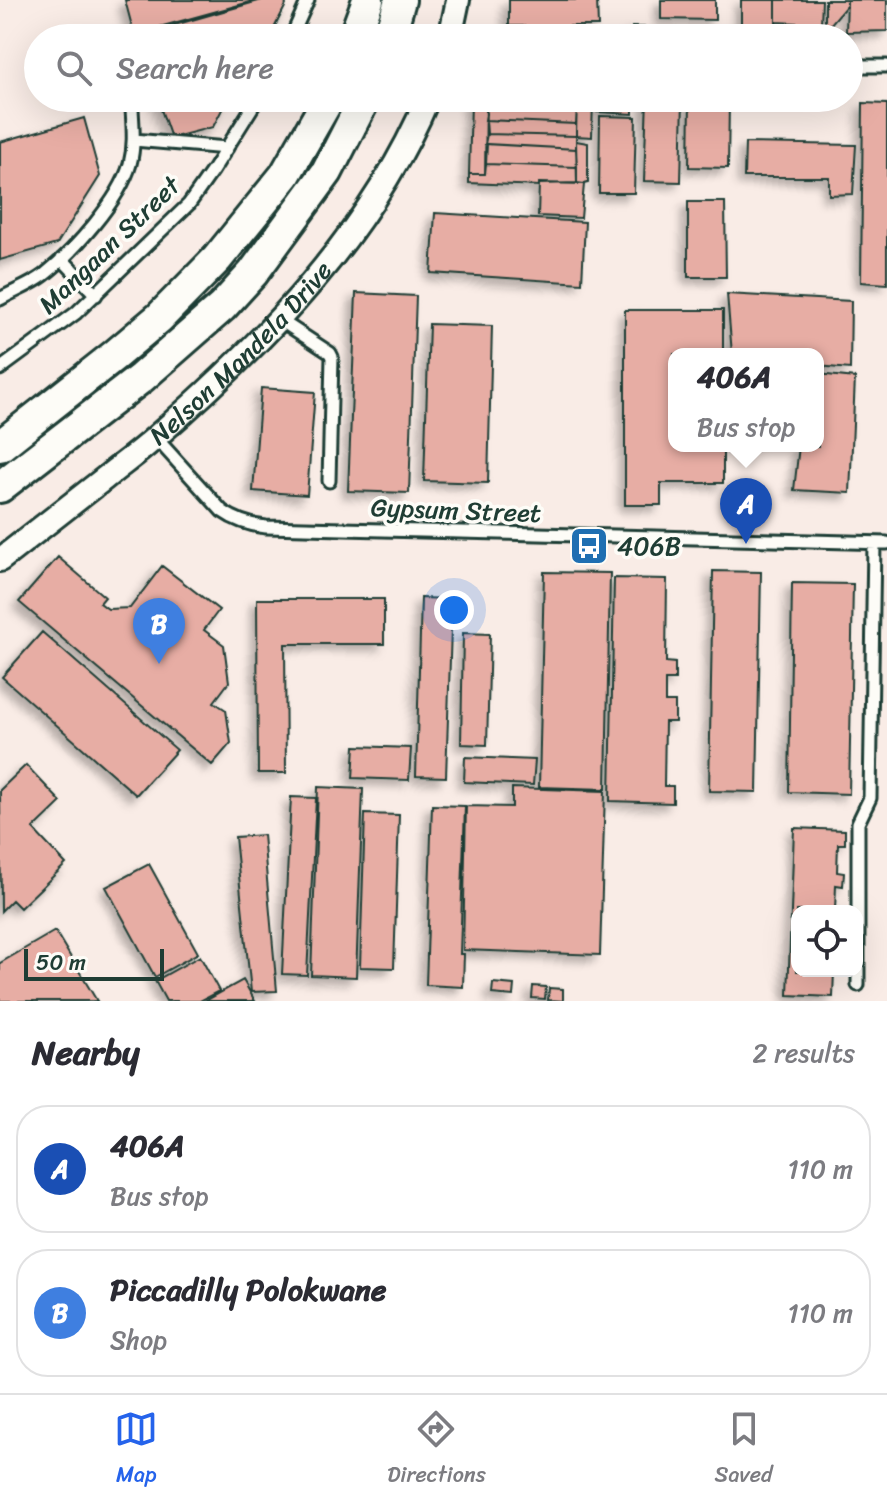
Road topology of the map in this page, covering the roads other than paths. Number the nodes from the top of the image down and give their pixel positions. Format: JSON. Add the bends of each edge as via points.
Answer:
{"nodes":[{"id":1,"x":308,"y":0,"type":"edge"},
{"id":2,"x":368,"y":0,"type":"edge"},
{"id":3,"x":400,"y":0,"type":"edge"},
{"id":4,"x":458,"y":0,"type":"edge"},
{"id":5,"x":297,"y":24,"type":"edge"},
{"id":6,"x":359,"y":24,"type":"edge"},
{"id":7,"x":393,"y":24,"type":"edge"},
{"id":8,"x":453,"y":24,"type":"edge"},
{"id":9,"x":863,"y":66,"type":"edge"},
{"id":10,"x":887,"y":66,"type":"edge"},
{"id":11,"x":132,"y":112,"type":"edge"},
{"id":12,"x":249,"y":112,"type":"edge"},
{"id":13,"x":321,"y":112,"type":"edge"},
{"id":14,"x":358,"y":112,"type":"edge"},
{"id":15,"x":422,"y":112,"type":"edge"},
{"id":16,"x":134,"y":140,"type":"junction"},
{"id":17,"x":227,"y":148,"type":"junction"},
{"id":18,"x":62,"y":259,"type":"junction"},
{"id":19,"x":96,"y":295,"type":"junction"},
{"id":20,"x":0,"y":299,"type":"edge"},
{"id":21,"x":280,"y":320,"type":"junction"},
{"id":22,"x":0,"y":369,"type":"edge"},
{"id":23,"x":156,"y":438,"type":"junction"},
{"id":24,"x":0,"y":446,"type":"edge"},
{"id":25,"x":329,"y":481,"type":"dead end"},
{"id":26,"x":0,"y":487,"type":"edge"},
{"id":27,"x":874,"y":543,"type":"junction"},
{"id":28,"x":887,"y":543,"type":"edge"},
{"id":29,"x":0,"y":560,"type":"edge"},
{"id":30,"x":858,"y":985,"type":"dead end"}],
"edges":[{"from":1,"to":5,"type":"lane"},
{"from":2,"to":6,"type":"main road"},
{"from":3,"to":7,"type":"main road"},
{"from":4,"to":8,"type":"street"},
{"from":9,"to":10,"type":"lane"},
{"from":11,"to":16,"type":"lane"},
{"from":12,"to":17,"type":"lane","name":"Mangaan Street"},
{"from":13,"to":24,"type":"main road","via":[[285,175],[217,259],[137,337]]},
{"from":14,"to":26,"type":"main road","name":"Nelson Mandela Drive","via":[[327,172],[222,307],[141,378]]},
{"from":15,"to":21,"type":"street","name":"Nelson Mandela Drive","via":[[370,206]]},
{"from":16,"to":17,"type":"lane"},
{"from":16,"to":18,"type":"lane","via":[[124,182]]},
{"from":17,"to":19,"type":"lane","name":"Mangaan Street","via":[[189,204]]},
{"from":18,"to":19,"type":"lane"},
{"from":18,"to":20,"type":"lane","via":[[41,278]]},
{"from":19,"to":22,"type":"lane","name":"Mangaan Street"},
{"from":21,"to":23,"type":"street","name":"Nelson Mandela Drive"},
{"from":21,"to":25,"type":"lane","via":[[332,357]]},
{"from":23,"to":27,"type":"lane","name":"Gypsum Street","via":[[222,511],[250,525]]},
{"from":23,"to":29,"type":"street","name":"Nelson Mandela Drive"},
{"from":27,"to":28,"type":"lane","name":"Gypsum Street"},
{"from":27,"to":30,"type":"lane","via":[[870,798],[858,823]]}]}
